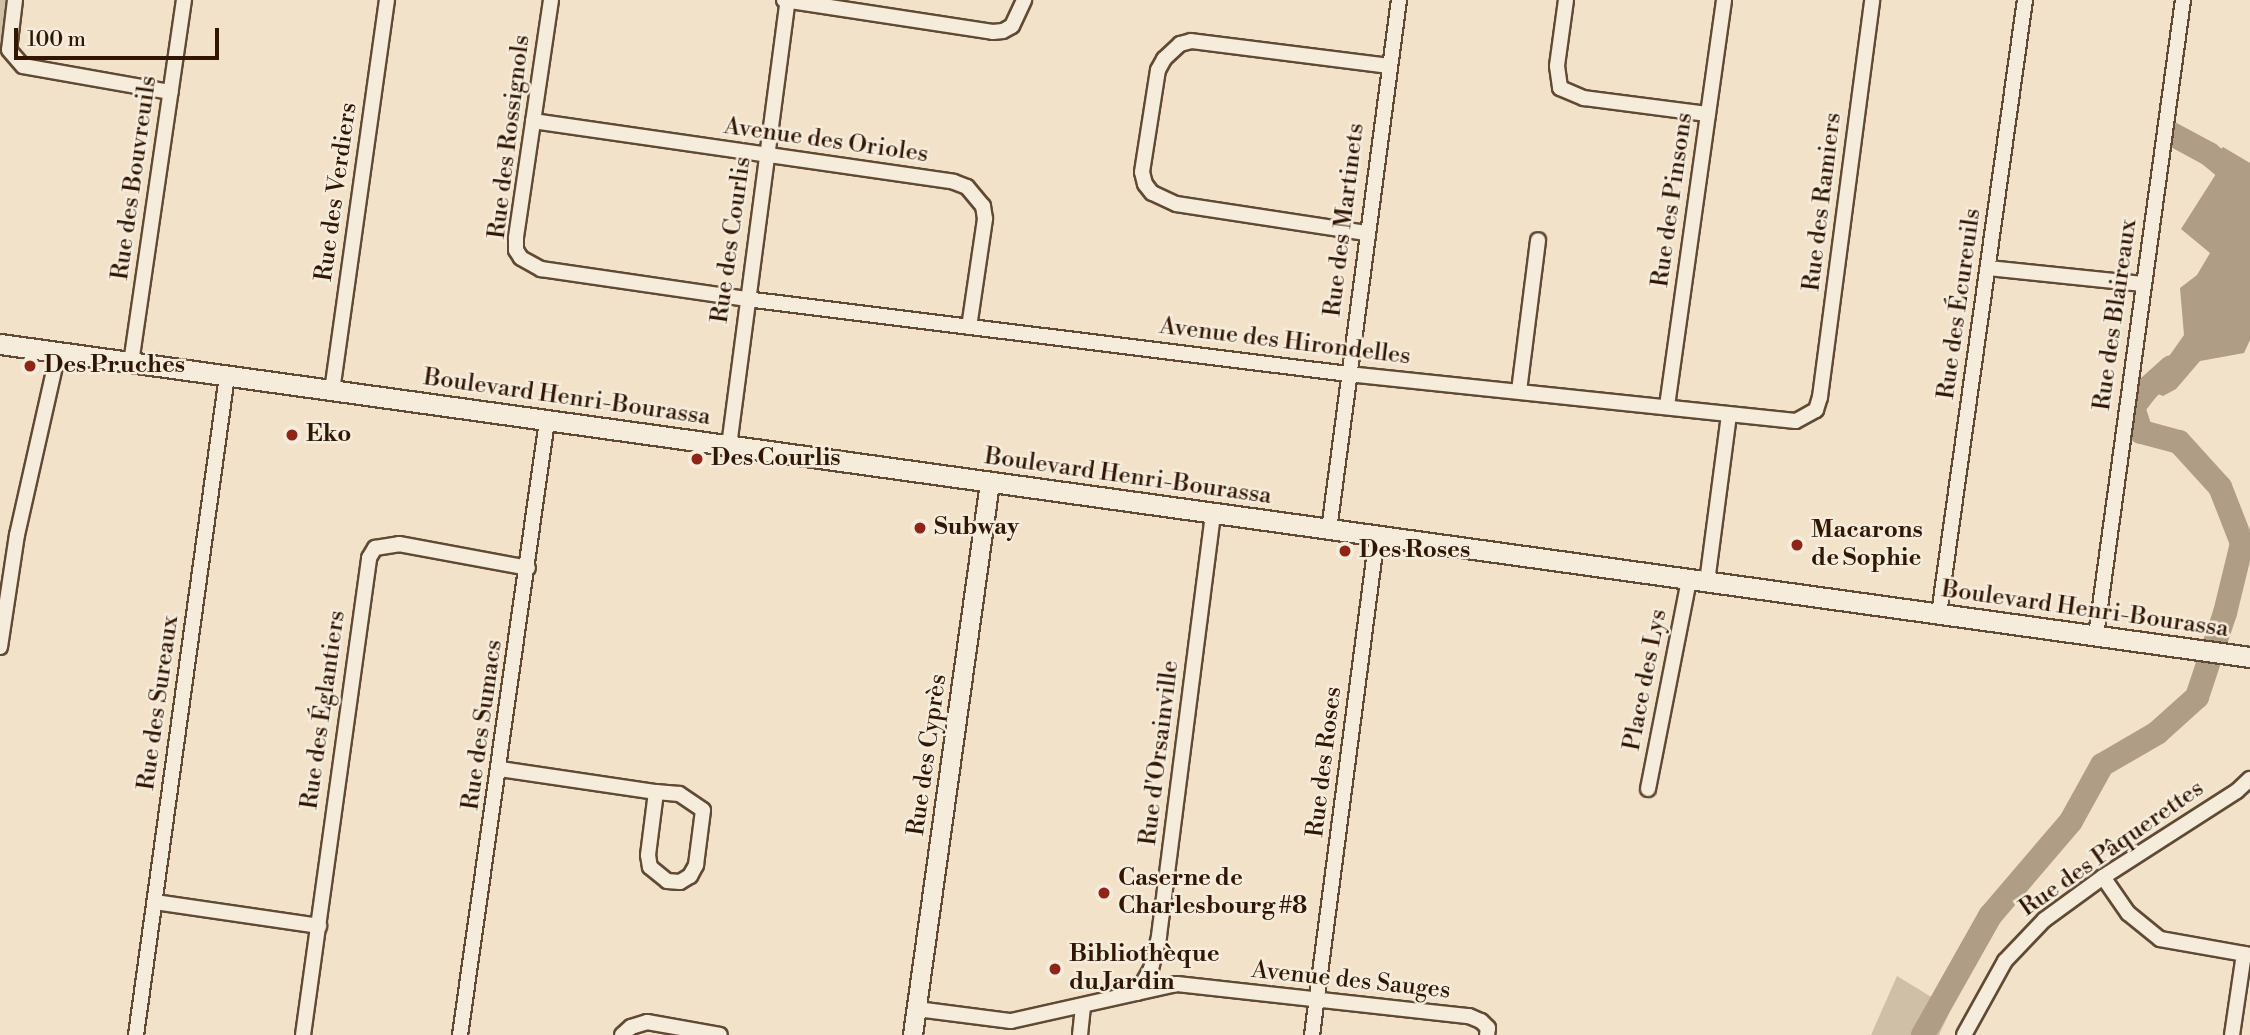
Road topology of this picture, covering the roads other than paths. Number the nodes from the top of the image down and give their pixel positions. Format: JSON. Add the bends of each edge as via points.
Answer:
{"nodes":[{"id":1,"x":15,"y":0,"type":"edge"},
{"id":2,"x":184,"y":0,"type":"edge"},
{"id":3,"x":387,"y":0,"type":"edge"},
{"id":4,"x":551,"y":0,"type":"edge"},
{"id":5,"x":787,"y":0,"type":"edge"},
{"id":6,"x":1024,"y":0,"type":"edge"},
{"id":7,"x":1399,"y":0,"type":"edge"},
{"id":8,"x":1566,"y":0,"type":"edge"},
{"id":9,"x":1724,"y":0,"type":"edge"},
{"id":10,"x":1872,"y":0,"type":"edge"},
{"id":11,"x":2025,"y":0,"type":"edge"},
{"id":12,"x":2183,"y":0,"type":"edge"},
{"id":13,"x":1388,"y":66,"type":"junction"},
{"id":14,"x":171,"y":92,"type":"junction"},
{"id":15,"x":1708,"y":114,"type":"junction"},
{"id":16,"x":533,"y":121,"type":"junction"},
{"id":17,"x":767,"y":156,"type":"junction"},
{"id":18,"x":1366,"y":233,"type":"junction"},
{"id":19,"x":1538,"y":240,"type":"dead end"},
{"id":20,"x":1988,"y":268,"type":"junction"},
{"id":21,"x":2143,"y":284,"type":"junction"},
{"id":22,"x":746,"y":299,"type":"junction"},
{"id":23,"x":969,"y":327,"type":"junction"},
{"id":24,"x":0,"y":344,"type":"edge"},
{"id":25,"x":58,"y":352,"type":"junction"},
{"id":26,"x":131,"y":363,"type":"junction"},
{"id":27,"x":1348,"y":374,"type":"junction"},
{"id":28,"x":227,"y":376,"type":"junction"},
{"id":29,"x":332,"y":391,"type":"junction"},
{"id":30,"x":1519,"y":391,"type":"junction"},
{"id":31,"x":1667,"y":407,"type":"junction"},
{"id":32,"x":1816,"y":410,"type":"joint"},
{"id":33,"x":1729,"y":414,"type":"junction"},
{"id":34,"x":547,"y":421,"type":"junction"},
{"id":35,"x":729,"y":446,"type":"junction"},
{"id":36,"x":990,"y":482,"type":"junction"},
{"id":37,"x":1213,"y":513,"type":"junction"},
{"id":38,"x":1329,"y":530,"type":"junction"},
{"id":39,"x":1377,"y":536,"type":"junction"},
{"id":40,"x":528,"y":568,"type":"junction"},
{"id":41,"x":1698,"y":581,"type":"junction"},
{"id":42,"x":1939,"y":614,"type":"junction"},
{"id":43,"x":2096,"y":636,"type":"junction"},
{"id":44,"x":0,"y":647,"type":"edge"},
{"id":45,"x":2244,"y":656,"type":"edge"},
{"id":46,"x":500,"y":768,"type":"junction"},
{"id":47,"x":2250,"y":779,"type":"edge"},
{"id":48,"x":1648,"y":789,"type":"dead end"},
{"id":49,"x":656,"y":792,"type":"junction"},
{"id":50,"x":2103,"y":877,"type":"junction"},
{"id":51,"x":155,"y":902,"type":"junction"},
{"id":52,"x":319,"y":926,"type":"junction"},
{"id":53,"x":2247,"y":955,"type":"edge"},
{"id":54,"x":1136,"y":993,"type":"junction"},
{"id":55,"x":1317,"y":1001,"type":"junction"},
{"id":56,"x":1083,"y":1007,"type":"junction"},
{"id":57,"x":917,"y":1009,"type":"junction"},
{"id":58,"x":1488,"y":1032,"type":"edge"},
{"id":59,"x":136,"y":1035,"type":"edge"},
{"id":60,"x":303,"y":1035,"type":"edge"},
{"id":61,"x":460,"y":1035,"type":"edge"},
{"id":62,"x":622,"y":1035,"type":"edge"},
{"id":63,"x":720,"y":1035,"type":"edge"},
{"id":64,"x":914,"y":1035,"type":"edge"},
{"id":65,"x":1080,"y":1035,"type":"edge"},
{"id":66,"x":1312,"y":1035,"type":"edge"},
{"id":67,"x":1964,"y":1035,"type":"edge"},
{"id":68,"x":2232,"y":1035,"type":"edge"}],
"edges":[{"from":1,"to":14,"type":"street","via":[[9,50],[23,66]]},
{"from":2,"to":14,"type":"street","name":"Rue des Bouvreuils"},
{"from":3,"to":29,"type":"street","name":"Rue des Verdiers"},
{"from":4,"to":16,"type":"street","name":"Rue des Rossignols"},
{"from":5,"to":6,"type":"street","via":[[993,32],[1012,26]]},
{"from":5,"to":17,"type":"street","name":"Rue des Courlis"},
{"from":7,"to":13,"type":"street","name":"Rue des Martinets"},
{"from":8,"to":15,"type":"street","via":[[1557,66],[1560,88],[1584,98]]},
{"from":9,"to":15,"type":"street","name":"Rue des Pinsons"},
{"from":10,"to":32,"type":"street","name":"Rue des Ramiers"},
{"from":11,"to":20,"type":"street","name":"Rue des Écureuils"},
{"from":12,"to":21,"type":"street","name":"Rue des Blaireaux"},
{"from":13,"to":18,"type":"street","name":"Rue des Martinets"},
{"from":13,"to":18,"type":"street","via":[[1191,41],[1180,44],[1158,70],[1142,172],[1152,193],[1177,204]]},
{"from":14,"to":26,"type":"street","name":"Rue des Bouvreuils"},
{"from":15,"to":31,"type":"street","name":"Rue des Pinsons"},
{"from":16,"to":17,"type":"street","name":"Avenue des Orioles"},
{"from":16,"to":22,"type":"street","name":"Rue des Rossignols","via":[[516,238],[521,258],[541,269]]},
{"from":17,"to":22,"type":"street","name":"Rue des Courlis"},
{"from":17,"to":23,"type":"street","name":"Avenue des Orioles","via":[[967,187],[983,206],[985,219]]},
{"from":18,"to":27,"type":"street","name":"Rue des Martinets"},
{"from":19,"to":30,"type":"street"},
{"from":20,"to":21,"type":"street"},
{"from":20,"to":42,"type":"street","name":"Rue des Écureuils"},
{"from":21,"to":43,"type":"street","name":"Rue des Blaireaux"},
{"from":22,"to":23,"type":"street","name":"Avenue des Hirondelles"},
{"from":22,"to":35,"type":"street","name":"Rue des Courlis"},
{"from":23,"to":27,"type":"street","name":"Avenue des Hirondelles"},
{"from":24,"to":25,"type":"main road","name":"Boulevard Henri-Bourassa"},
{"from":25,"to":26,"type":"main road","name":"Boulevard Henri-Bourassa"},
{"from":25,"to":44,"type":"street","via":[[17,535]]},
{"from":26,"to":28,"type":"main road","name":"Boulevard Henri-Bourassa"},
{"from":27,"to":30,"type":"street","name":"Avenue des Hirondelles"},
{"from":27,"to":38,"type":"street","name":"Rue des Martinets"},
{"from":28,"to":29,"type":"main road","name":"Boulevard Henri-Bourassa"},
{"from":28,"to":51,"type":"street","name":"Rue des Sureaux"},
{"from":29,"to":34,"type":"main road","name":"Boulevard Henri-Bourassa"},
{"from":30,"to":31,"type":"street","name":"Avenue des Hirondelles"},
{"from":31,"to":33,"type":"street","name":"Avenue des Hirondelles"},
{"from":32,"to":33,"type":"street","name":"Avenue des Hirondelles","via":[[1796,421]]},
{"from":33,"to":41,"type":"street","name":"Place des Lys"},
{"from":34,"to":35,"type":"main road","name":"Boulevard Henri-Bourassa"},
{"from":34,"to":40,"type":"street","name":"Rue des Sumacs"},
{"from":35,"to":36,"type":"main road","name":"Boulevard Henri-Bourassa"},
{"from":36,"to":37,"type":"main road","name":"Boulevard Henri-Bourassa"},
{"from":36,"to":57,"type":"street","name":"Rue des Cyprès"},
{"from":37,"to":38,"type":"main road","name":"Boulevard Henri-Bourassa"},
{"from":37,"to":54,"type":"street","name":"Rue d'Orsainville","via":[[1159,936],[1150,969]]},
{"from":38,"to":39,"type":"main road","name":"Boulevard Henri-Bourassa"},
{"from":39,"to":41,"type":"main road","name":"Boulevard Henri-Bourassa"},
{"from":39,"to":55,"type":"street","name":"Rue des Roses"},
{"from":40,"to":46,"type":"street","name":"Rue des Sumacs"},
{"from":40,"to":52,"type":"street","name":"Rue des Églantiers","via":[[399,544],[375,548],[369,558]]},
{"from":41,"to":42,"type":"main road","name":"Boulevard Henri-Bourassa"},
{"from":41,"to":48,"type":"street","name":"Place des Lys"},
{"from":42,"to":43,"type":"main road","name":"Boulevard Henri-Bourassa"},
{"from":43,"to":45,"type":"main road","name":"Boulevard Henri-Bourassa"},
{"from":46,"to":49,"type":"street"},
{"from":46,"to":61,"type":"street","name":"Rue des Sumacs"},
{"from":47,"to":50,"type":"street","name":"Rue des Pâquerettes"},
{"from":49,"to":49,"type":"street","via":[[650,867],[667,881],[680,882],[696,865],[703,810],[679,794]]},
{"from":50,"to":53,"type":"street","via":[[2128,913],[2160,939]]},
{"from":50,"to":67,"type":"street","name":"Rue des Pâquerettes","via":[[2024,938],[1986,992]]},
{"from":51,"to":52,"type":"street"},
{"from":51,"to":59,"type":"street","name":"Rue des Sureaux"},
{"from":52,"to":60,"type":"street","name":"Rue des Églantiers"},
{"from":53,"to":68,"type":"street"},
{"from":54,"to":55,"type":"street","name":"Avenue des Sauges","via":[[1177,984]]},
{"from":54,"to":56,"type":"street","name":"Avenue des Sauges"},
{"from":55,"to":58,"type":"street","name":"Avenue des Sauges","via":[[1469,1016],[1481,1021]]},
{"from":55,"to":66,"type":"street","name":"Rue des Roses"},
{"from":56,"to":57,"type":"street","name":"Avenue des Sauges","via":[[1011,1021]]},
{"from":56,"to":65,"type":"street"},
{"from":57,"to":64,"type":"street","name":"Rue des Cyprès"},
{"from":62,"to":63,"type":"street","via":[[647,1022]]}]}
